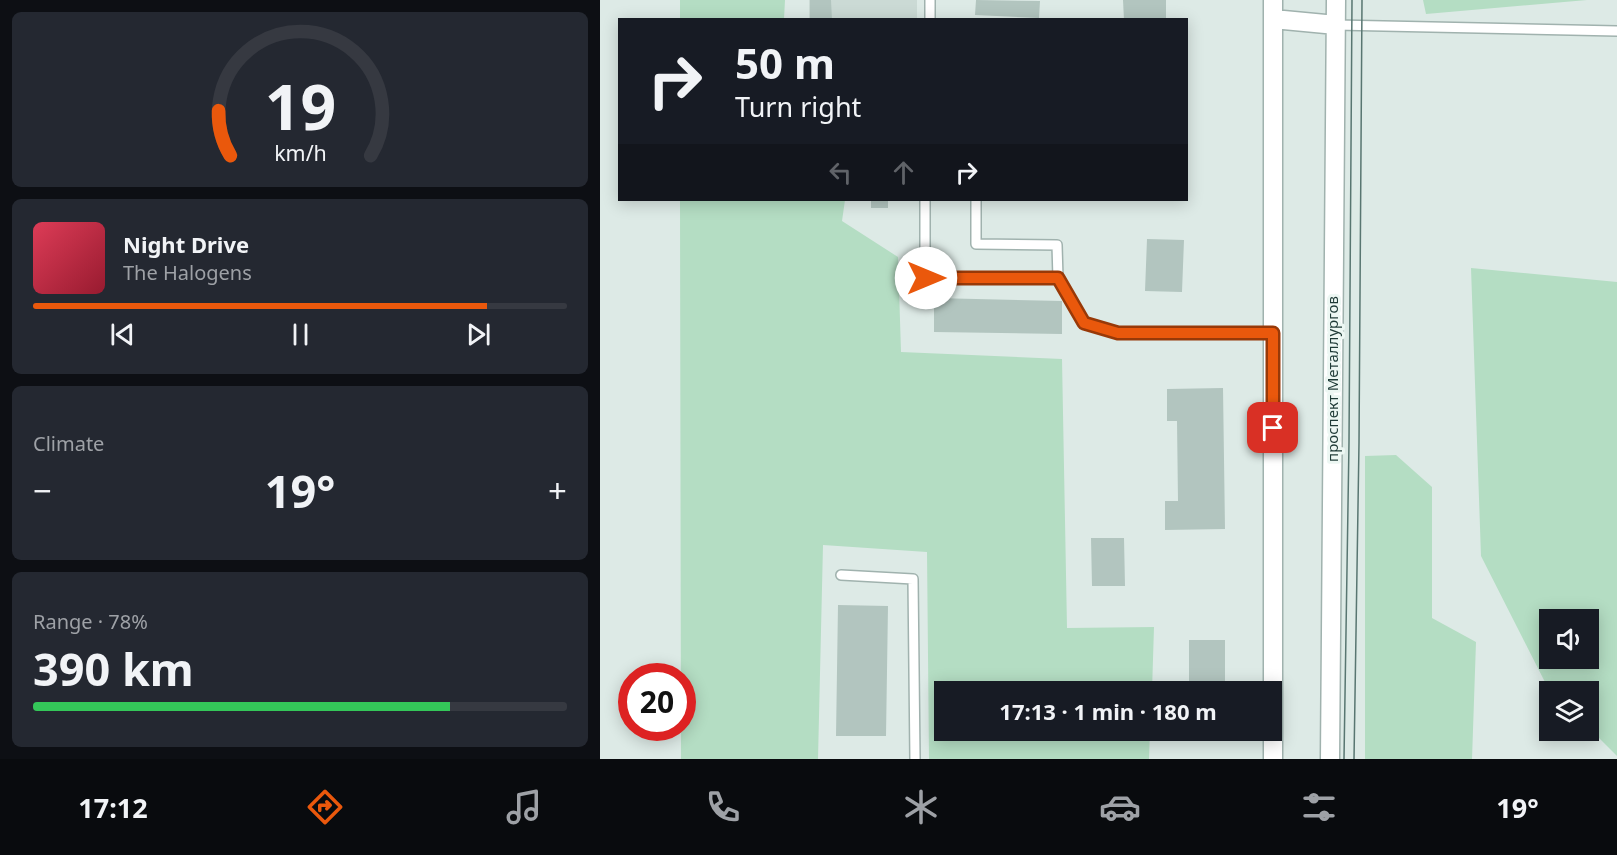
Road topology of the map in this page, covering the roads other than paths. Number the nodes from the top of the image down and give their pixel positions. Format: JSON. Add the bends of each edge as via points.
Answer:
{"nodes":[{"id":1,"x":930,"y":0,"type":"edge"},
{"id":2,"x":1273,"y":0,"type":"edge"},
{"id":3,"x":1336,"y":0,"type":"edge"},
{"id":4,"x":930,"y":18,"type":"edge"},
{"id":5,"x":1273,"y":19,"type":"junction"},
{"id":6,"x":1336,"y":25,"type":"junction"},
{"id":7,"x":1617,"y":31,"type":"edge"},
{"id":8,"x":925,"y":201,"type":"edge"},
{"id":9,"x":976,"y":201,"type":"edge"},
{"id":10,"x":1058,"y":278,"type":"junction"},
{"id":11,"x":1273,"y":333,"type":"junction"},
{"id":12,"x":842,"y":575,"type":"dead end"},
{"id":13,"x":915,"y":759,"type":"edge"},
{"id":14,"x":1273,"y":759,"type":"edge"},
{"id":15,"x":1330,"y":759,"type":"edge"}],
"edges":[{"from":1,"to":4,"type":"lane"},
{"from":2,"to":5,"type":"street"},
{"from":3,"to":6,"type":"street","name":"проспект Металлургов"},
{"from":5,"to":6,"type":"street"},
{"from":5,"to":11,"type":"street"},
{"from":6,"to":7,"type":"lane"},
{"from":6,"to":15,"type":"street","name":"проспект Металлургов"},
{"from":8,"to":10,"type":"lane","via":[[926,278]]},
{"from":9,"to":10,"type":"lane","via":[[976,244],[1057,245]]},
{"from":10,"to":11,"type":"lane","via":[[1084,323],[1118,333]]},
{"from":11,"to":14,"type":"street"},
{"from":12,"to":13,"type":"lane","via":[[913,579]]}]}
